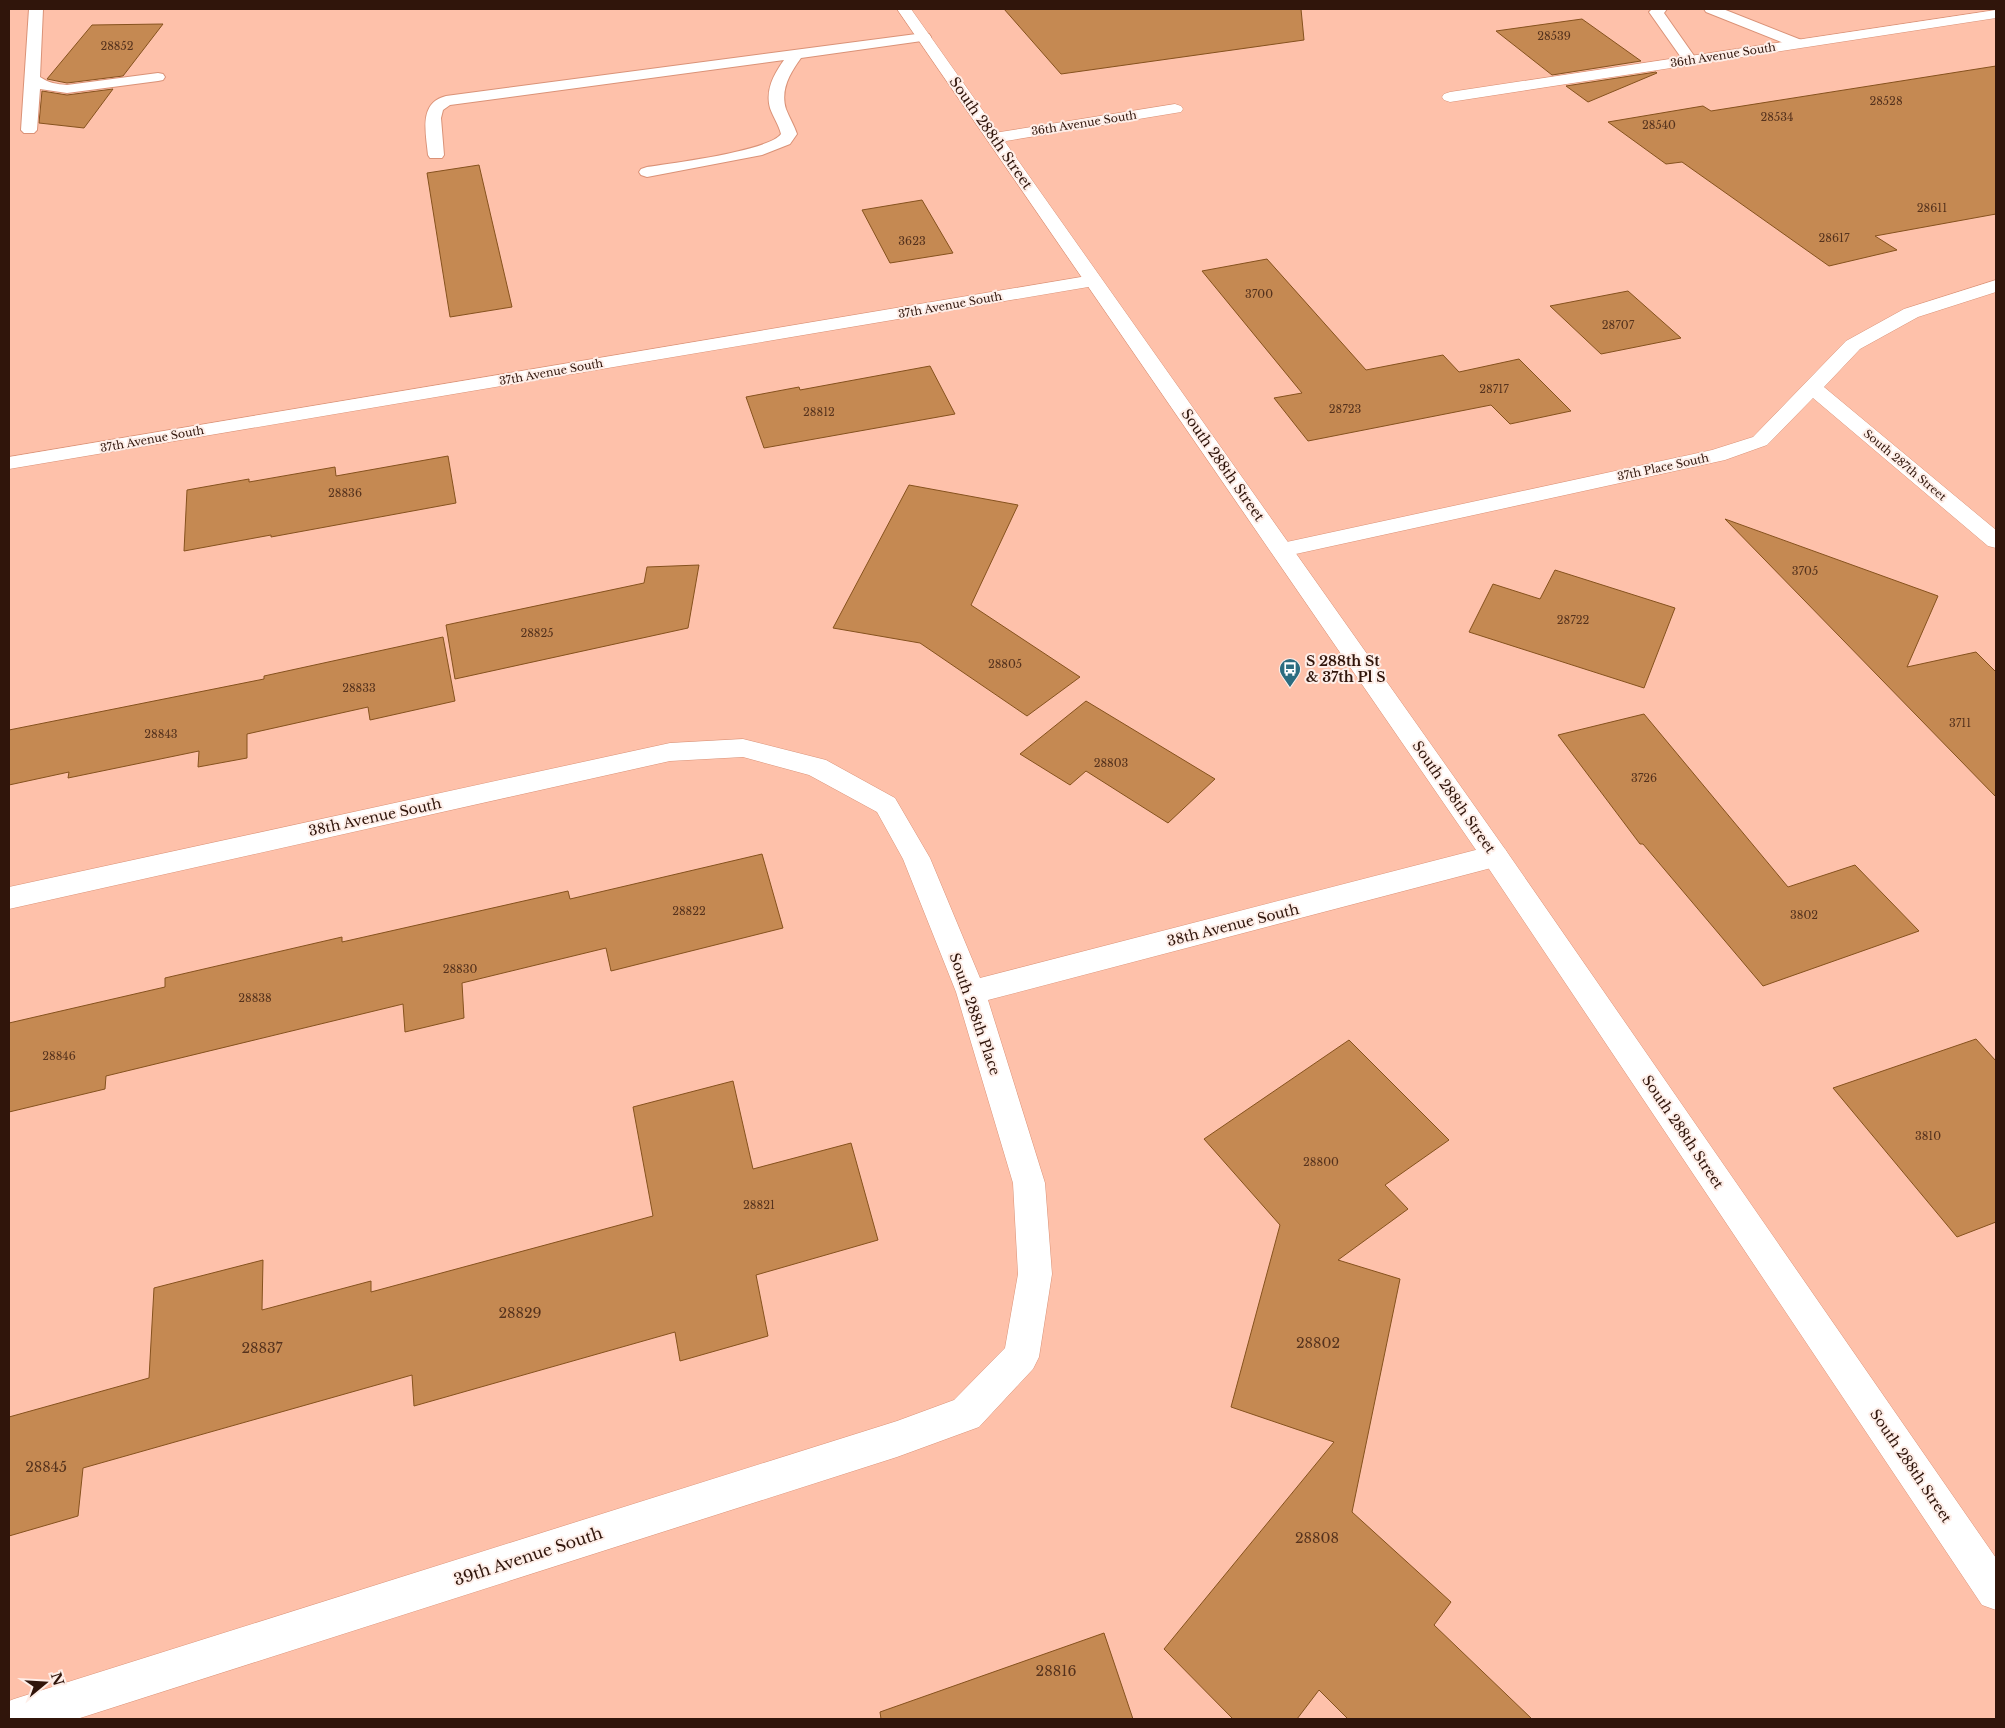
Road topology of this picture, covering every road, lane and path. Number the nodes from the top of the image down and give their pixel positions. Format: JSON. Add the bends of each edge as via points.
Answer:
{"nodes":[{"id":1,"x":36,"y":9,"type":"edge"},
{"id":2,"x":904,"y":9,"type":"edge"},
{"id":3,"x":1660,"y":9,"type":"edge"},
{"id":4,"x":1711,"y":9,"type":"edge"},
{"id":5,"x":1996,"y":14,"type":"edge"},
{"id":6,"x":924,"y":37,"type":"junction"},
{"id":7,"x":1799,"y":44,"type":"junction"},
{"id":8,"x":797,"y":53,"type":"junction"},
{"id":9,"x":1690,"y":60,"type":"junction"},
{"id":10,"x":158,"y":77,"type":"dead end"},
{"id":11,"x":33,"y":78,"type":"junction"},
{"id":12,"x":52,"y":88,"type":"junction"},
{"id":13,"x":1450,"y":97,"type":"dead end"},
{"id":14,"x":32,"y":100,"type":"junction"},
{"id":15,"x":1175,"y":109,"type":"dead end"},
{"id":16,"x":29,"y":130,"type":"dead end"},
{"id":17,"x":994,"y":138,"type":"junction"},
{"id":18,"x":436,"y":155,"type":"dead end"},
{"id":19,"x":647,"y":172,"type":"dead end"},
{"id":20,"x":1093,"y":281,"type":"junction"},
{"id":21,"x":1996,"y":286,"type":"edge"},
{"id":22,"x":1814,"y":388,"type":"junction"},
{"id":23,"x":9,"y":463,"type":"edge"},
{"id":24,"x":1996,"y":541,"type":"edge"},
{"id":25,"x":1282,"y":550,"type":"junction"},
{"id":26,"x":743,"y":748,"type":"joint"},
{"id":27,"x":1495,"y":856,"type":"junction"},
{"id":28,"x":9,"y":898,"type":"edge"},
{"id":29,"x":971,"y":992,"type":"junction"},
{"id":30,"x":1021,"y":1357,"type":"joint"},
{"id":31,"x":1996,"y":1591,"type":"edge"},
{"id":32,"x":14,"y":1719,"type":"edge"}],
"edges":[{"from":1,"to":11,"type":"lane"},
{"from":2,"to":6,"type":"street","name":"South 288th Street"},
{"from":3,"to":9,"type":"lane","via":[[1656,12]]},
{"from":4,"to":7,"type":"lane"},
{"from":5,"to":7,"type":"street","name":"36th Avenue South"},
{"from":6,"to":8,"type":"lane"},
{"from":6,"to":17,"type":"street","name":"South 288th Street"},
{"from":7,"to":9,"type":"street","name":"36th Avenue South"},
{"from":8,"to":18,"type":"lane","via":[[446,101],[436,108],[433,118]]},
{"from":8,"to":19,"type":"lane","via":[[778,81],[775,97],[789,134],[784,141],[756,152]]},
{"from":9,"to":13,"type":"street","name":"36th Avenue South"},
{"from":10,"to":12,"type":"lane","via":[[67,89]]},
{"from":11,"to":12,"type":"lane","via":[[40,85]]},
{"from":11,"to":14,"type":"lane"},
{"from":12,"to":14,"type":"lane"},
{"from":14,"to":16,"type":"lane"},
{"from":15,"to":17,"type":"street","name":"36th Avenue South"},
{"from":17,"to":20,"type":"street","name":"South 288th Street"},
{"from":20,"to":23,"type":"street","name":"37th Avenue South"},
{"from":20,"to":25,"type":"street","name":"South 288th Street"},
{"from":21,"to":22,"type":"street","name":"37th Place South","via":[[1911,313],[1853,345]]},
{"from":22,"to":24,"type":"street","name":"South 287th Street"},
{"from":22,"to":25,"type":"street","name":"37th Place South","via":[[1760,441],[1717,455]]},
{"from":25,"to":27,"type":"street","name":"South 288th Street"},
{"from":26,"to":28,"type":"street","name":"38th Avenue South","via":[[670,752]]},
{"from":26,"to":29,"type":"street","name":"South 288th Place","via":[[817,767],[886,805],[916,858]]},
{"from":27,"to":29,"type":"street","name":"38th Avenue South"},
{"from":27,"to":31,"type":"street","name":"South 288th Street"},
{"from":29,"to":30,"type":"street","name":"South 288th Place","via":[[1030,1183],[1035,1274]]},
{"from":30,"to":32,"type":"street","name":"39th Avenue South","via":[[966,1414],[897,1439]]}]}
